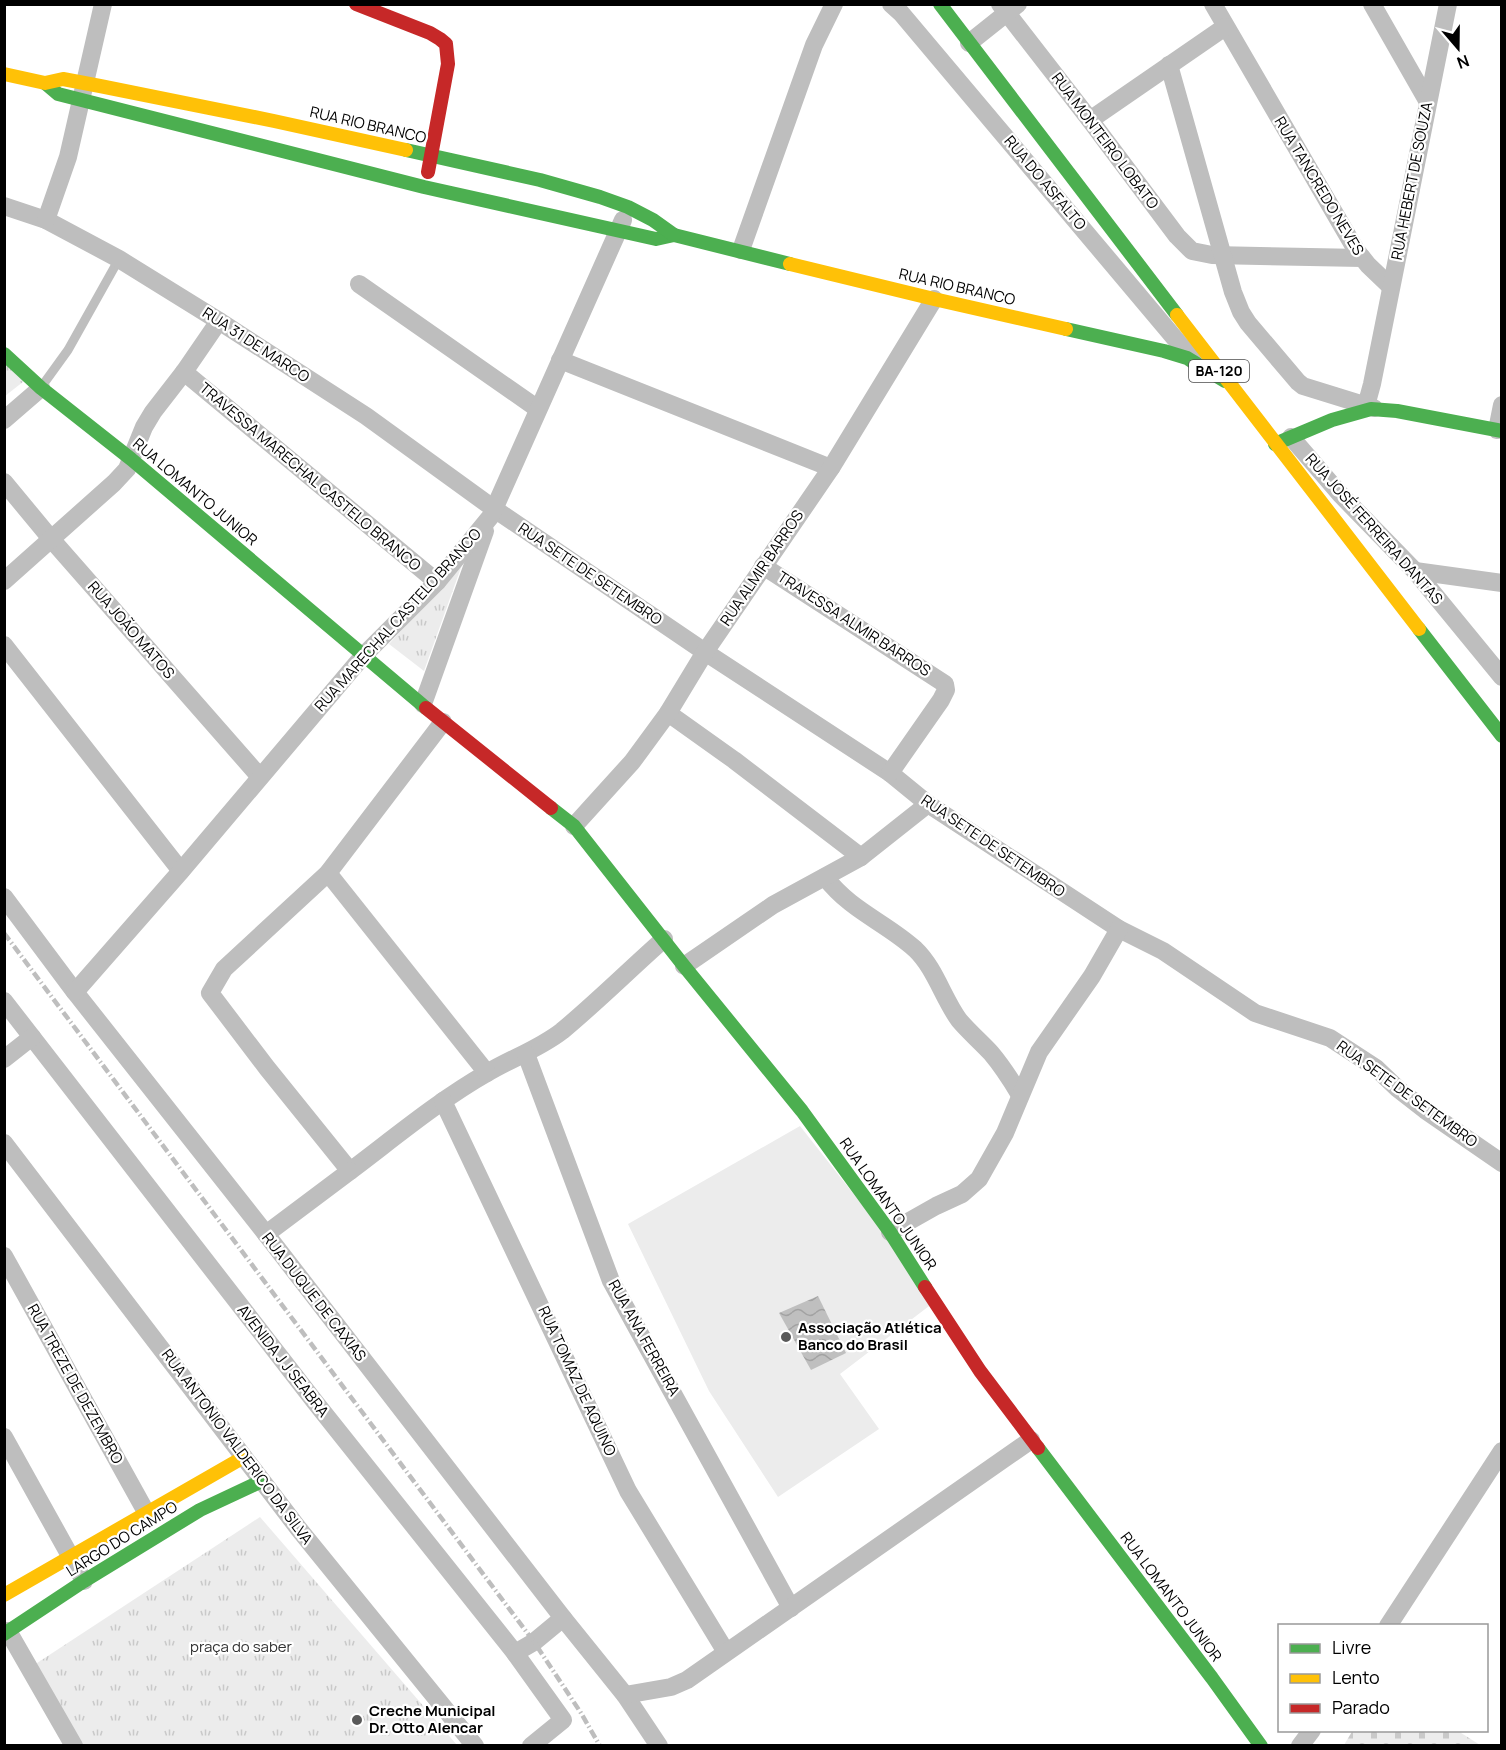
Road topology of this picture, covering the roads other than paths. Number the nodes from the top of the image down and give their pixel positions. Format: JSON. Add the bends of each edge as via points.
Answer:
{"nodes":[{"id":1,"x":104,"y":4,"type":"edge"},
{"id":2,"x":356,"y":4,"type":"edge"},
{"id":3,"x":834,"y":4,"type":"edge"},
{"id":4,"x":891,"y":4,"type":"edge"},
{"id":5,"x":940,"y":4,"type":"edge"},
{"id":6,"x":1213,"y":4,"type":"edge"},
{"id":7,"x":1372,"y":4,"type":"edge"},
{"id":8,"x":1448,"y":4,"type":"edge"},
{"id":9,"x":1008,"y":7,"type":"edge"},
{"id":10,"x":1225,"y":27,"type":"junction"},
{"id":11,"x":969,"y":43,"type":"junction"},
{"id":12,"x":1169,"y":65,"type":"junction"},
{"id":13,"x":4,"y":74,"type":"edge"},
{"id":14,"x":84,"y":92,"type":"junction"},
{"id":15,"x":1428,"y":102,"type":"junction"},
{"id":16,"x":1090,"y":120,"type":"junction"},
{"id":17,"x":432,"y":156,"type":"junction"},
{"id":18,"x":424,"y":187,"type":"junction"},
{"id":19,"x":4,"y":206,"type":"edge"},
{"id":20,"x":629,"y":208,"type":"junction"},
{"id":21,"x":46,"y":220,"type":"junction"},
{"id":22,"x":618,"y":231,"type":"junction"},
{"id":23,"x":674,"y":235,"type":"junction"},
{"id":24,"x":741,"y":250,"type":"junction"},
{"id":25,"x":1223,"y":255,"type":"junction"},
{"id":26,"x":1362,"y":258,"type":"junction"},
{"id":27,"x":119,"y":259,"type":"junction"},
{"id":28,"x":359,"y":284,"type":"dead end"},
{"id":29,"x":1391,"y":287,"type":"junction"},
{"id":30,"x":934,"y":299,"type":"junction"},
{"id":31,"x":219,"y":321,"type":"junction"},
{"id":32,"x":4,"y":354,"type":"edge"},
{"id":33,"x":560,"y":360,"type":"junction"},
{"id":34,"x":1197,"y":363,"type":"junction"},
{"id":35,"x":184,"y":372,"type":"junction"},
{"id":36,"x":1228,"y":383,"type":"junction"},
{"id":37,"x":41,"y":388,"type":"junction"},
{"id":38,"x":1502,"y":405,"type":"edge"},
{"id":39,"x":1371,"y":407,"type":"junction"},
{"id":40,"x":538,"y":409,"type":"junction"},
{"id":41,"x":4,"y":420,"type":"edge"},
{"id":42,"x":1499,"y":430,"type":"edge"},
{"id":43,"x":1283,"y":440,"type":"junction"},
{"id":44,"x":132,"y":459,"type":"junction"},
{"id":45,"x":831,"y":468,"type":"junction"},
{"id":46,"x":4,"y":482,"type":"edge"},
{"id":47,"x":492,"y":512,"type":"junction"},
{"id":48,"x":52,"y":540,"type":"junction"},
{"id":49,"x":763,"y":566,"type":"junction"},
{"id":50,"x":1415,"y":571,"type":"junction"},
{"id":51,"x":4,"y":581,"type":"edge"},
{"id":52,"x":437,"y":582,"type":"junction"},
{"id":53,"x":1502,"y":583,"type":"edge"},
{"id":54,"x":4,"y":645,"type":"edge"},
{"id":55,"x":705,"y":652,"type":"junction"},
{"id":56,"x":363,"y":656,"type":"junction"},
{"id":57,"x":1502,"y":678,"type":"edge"},
{"id":58,"x":423,"y":704,"type":"junction"},
{"id":59,"x":668,"y":713,"type":"junction"},
{"id":60,"x":442,"y":722,"type":"junction"},
{"id":61,"x":1502,"y":736,"type":"edge"},
{"id":62,"x":890,"y":773,"type":"junction"},
{"id":63,"x":260,"y":777,"type":"junction"},
{"id":64,"x":928,"y":804,"type":"junction"},
{"id":65,"x":574,"y":826,"type":"junction"},
{"id":66,"x":861,"y":857,"type":"junction"},
{"id":67,"x":181,"y":871,"type":"junction"},
{"id":68,"x":328,"y":873,"type":"junction"},
{"id":69,"x":825,"y":878,"type":"junction"},
{"id":70,"x":4,"y":897,"type":"edge"},
{"id":71,"x":1119,"y":929,"type":"junction"},
{"id":72,"x":664,"y":939,"type":"junction"},
{"id":73,"x":684,"y":966,"type":"junction"},
{"id":74,"x":75,"y":992,"type":"junction"},
{"id":75,"x":4,"y":1001,"type":"edge"},
{"id":76,"x":32,"y":1037,"type":"junction"},
{"id":77,"x":526,"y":1054,"type":"junction"},
{"id":78,"x":4,"y":1059,"type":"edge"},
{"id":79,"x":487,"y":1073,"type":"junction"},
{"id":80,"x":1020,"y":1095,"type":"junction"},
{"id":81,"x":443,"y":1101,"type":"junction"},
{"id":82,"x":4,"y":1143,"type":"edge"},
{"id":83,"x":1502,"y":1163,"type":"edge"},
{"id":84,"x":350,"y":1171,"type":"junction"},
{"id":85,"x":890,"y":1232,"type":"junction"},
{"id":86,"x":266,"y":1234,"type":"junction"},
{"id":87,"x":4,"y":1256,"type":"edge"},
{"id":88,"x":4,"y":1437,"type":"edge"},
{"id":89,"x":1031,"y":1440,"type":"junction"},
{"id":90,"x":1502,"y":1452,"type":"edge"},
{"id":91,"x":244,"y":1457,"type":"junction"},
{"id":92,"x":262,"y":1481,"type":"junction"},
{"id":93,"x":146,"y":1512,"type":"junction"},
{"id":94,"x":70,"y":1556,"type":"junction"},
{"id":95,"x":84,"y":1581,"type":"junction"},
{"id":96,"x":4,"y":1596,"type":"edge"},
{"id":97,"x":790,"y":1608,"type":"junction"},
{"id":98,"x":563,"y":1618,"type":"junction"},
{"id":99,"x":1389,"y":1624,"type":"edge"},
{"id":100,"x":6,"y":1633,"type":"edge"},
{"id":101,"x":726,"y":1652,"type":"junction"},
{"id":102,"x":515,"y":1653,"type":"junction"},
{"id":103,"x":626,"y":1695,"type":"junction"},
{"id":104,"x":1310,"y":1732,"type":"edge"},
{"id":105,"x":74,"y":1746,"type":"edge"},
{"id":106,"x":475,"y":1746,"type":"edge"},
{"id":107,"x":531,"y":1746,"type":"edge"},
{"id":108,"x":659,"y":1746,"type":"edge"},
{"id":109,"x":1261,"y":1746,"type":"edge"},
{"id":110,"x":1300,"y":1746,"type":"edge"}],
"edges":[{"from":1,"to":14,"type":"street"},
{"from":2,"to":17,"type":"street","via":[[446,43],[448,64]]},
{"from":3,"to":24,"type":"street","via":[[814,45]]},
{"from":4,"to":34,"type":"street","name":"RUA DO ASFALTO"},
{"from":5,"to":11,"type":"street","name":"BA-120","number":"BA-120"},
{"from":6,"to":10,"type":"street","name":"RUA TANCREDO NEVES"},
{"from":7,"to":15,"type":"street"},
{"from":8,"to":15,"type":"street","name":"RUA HEBERT DE SOUZA"},
{"from":9,"to":11,"type":"street"},
{"from":9,"to":16,"type":"street","name":"RUA MONTEIRO LOBATO"},
{"from":10,"to":12,"type":"street"},
{"from":10,"to":26,"type":"street","name":"RUA TANCREDO NEVES"},
{"from":11,"to":36,"type":"street","name":"BA-120","number":"BA-120"},
{"from":12,"to":16,"type":"street"},
{"from":12,"to":25,"type":"street"},
{"from":13,"to":14,"type":"street","name":"RUA RIO BRANCO","via":[[45,83],[58,94]]},
{"from":14,"to":17,"type":"street","name":"RUA RIO BRANCO","via":[[273,121]]},
{"from":14,"to":18,"type":"street","name":"RUA RIO BRANCO"},
{"from":14,"to":21,"type":"street","via":[[69,157]]},
{"from":15,"to":29,"type":"street","name":"RUA HEBERT DE SOUZA"},
{"from":16,"to":25,"type":"street","name":"RUA MONTEIRO LOBATO","via":[[1185,245],[1192,251]]},
{"from":17,"to":18,"type":"street"},
{"from":17,"to":20,"type":"street","name":"RUA RIO BRANCO","via":[[568,188]]},
{"from":18,"to":22,"type":"street","name":"RUA RIO BRANCO"},
{"from":19,"to":21,"type":"street","name":"RUA 31 DE MARCO"},
{"from":20,"to":22,"type":"street","name":"RUA MARECHAL CASTELO BRANCO"},
{"from":20,"to":23,"type":"street","name":"RUA RIO BRANCO","via":[[662,224]]},
{"from":21,"to":27,"type":"street","name":"RUA 31 DE MARCO"},
{"from":22,"to":23,"type":"street","name":"RUA RIO BRANCO","via":[[656,239]]},
{"from":22,"to":33,"type":"street","name":"RUA MARECHAL CASTELO BRANCO"},
{"from":23,"to":24,"type":"street","name":"RUA RIO BRANCO"},
{"from":24,"to":30,"type":"street","name":"RUA RIO BRANCO"},
{"from":25,"to":26,"type":"street","name":"RUA MONTEIRO LOBATO"},
{"from":25,"to":39,"type":"street","via":[[1241,312],[1298,382],[1303,387]]},
{"from":26,"to":29,"type":"street","name":"RUA TANCREDO NEVES"},
{"from":27,"to":31,"type":"street","name":"RUA 31 DE MARCO"},
{"from":27,"to":37,"type":"lane","via":[[68,350]]},
{"from":28,"to":40,"type":"street"},
{"from":29,"to":39,"type":"street"},
{"from":30,"to":34,"type":"street","name":"RUA RIO BRANCO","via":[[1164,351]]},
{"from":30,"to":45,"type":"street","name":"RUA ALMIR BARROS"},
{"from":31,"to":35,"type":"street"},
{"from":31,"to":47,"type":"street","name":"RUA 31 DE MARCO","via":[[366,416]]},
{"from":32,"to":37,"type":"street","name":"RUA LOMANTO JUNIOR"},
{"from":33,"to":40,"type":"street","name":"RUA MARECHAL CASTELO BRANCO"},
{"from":33,"to":45,"type":"street"},
{"from":34,"to":36,"type":"street","name":"RUA RIO BRANCO"},
{"from":35,"to":44,"type":"street","via":[[144,427]]},
{"from":35,"to":52,"type":"street","name":"TRAVESSA MARECHAL CASTELO BRANCO"},
{"from":36,"to":43,"type":"street","name":"BA-120","number":"BA-120"},
{"from":37,"to":41,"type":"street"},
{"from":37,"to":44,"type":"street","name":"RUA LOMANTO JUNIOR"},
{"from":38,"to":42,"type":"street"},
{"from":39,"to":42,"type":"street"},
{"from":39,"to":43,"type":"street"},
{"from":40,"to":47,"type":"street","name":"RUA MARECHAL CASTELO BRANCO"},
{"from":43,"to":50,"type":"street","name":"RUA JOSÉ FERREIRA DANTAS"},
{"from":43,"to":61,"type":"street","name":"BA-120","number":"BA-120"},
{"from":44,"to":48,"type":"street","via":[[114,483]]},
{"from":44,"to":56,"type":"street","name":"RUA LOMANTO JUNIOR"},
{"from":45,"to":49,"type":"street","name":"RUA ALMIR BARROS"},
{"from":46,"to":48,"type":"street","name":"RUA JOÃO MATOS"},
{"from":47,"to":52,"type":"street","name":"RUA MARECHAL CASTELO BRANCO"},
{"from":47,"to":55,"type":"street","name":"RUA SETE DE SETEMBRO"},
{"from":47,"to":58,"type":"street"},
{"from":48,"to":51,"type":"street"},
{"from":48,"to":63,"type":"street","name":"RUA JOÃO MATOS"},
{"from":49,"to":55,"type":"street","name":"RUA ALMIR BARROS"},
{"from":49,"to":62,"type":"street","name":"TRAVESSA ALMIR BARROS","via":[[945,684],[942,700]]},
{"from":50,"to":53,"type":"street"},
{"from":50,"to":57,"type":"street","name":"RUA JOSÉ FERREIRA DANTAS"},
{"from":52,"to":56,"type":"street","name":"RUA MARECHAL CASTELO BRANCO"},
{"from":54,"to":67,"type":"street"},
{"from":55,"to":59,"type":"street","name":"RUA ALMIR BARROS"},
{"from":55,"to":62,"type":"street","name":"RUA SETE DE SETEMBRO"},
{"from":56,"to":58,"type":"street","name":"RUA LOMANTO JUNIOR"},
{"from":56,"to":63,"type":"street","name":"RUA MARECHAL CASTELO BRANCO"},
{"from":58,"to":60,"type":"street","name":"RUA LOMANTO JUNIOR"},
{"from":59,"to":65,"type":"street","name":"RUA ALMIR BARROS","via":[[632,762]]},
{"from":59,"to":66,"type":"street"},
{"from":60,"to":65,"type":"street","name":"RUA LOMANTO JUNIOR"},
{"from":60,"to":68,"type":"street"},
{"from":62,"to":64,"type":"street","name":"RUA SETE DE SETEMBRO"},
{"from":63,"to":67,"type":"street","name":"RUA MARECHAL CASTELO BRANCO"},
{"from":64,"to":66,"type":"street"},
{"from":64,"to":71,"type":"street","name":"RUA SETE DE SETEMBRO"},
{"from":65,"to":72,"type":"street","name":"RUA LOMANTO JUNIOR"},
{"from":66,"to":69,"type":"street"},
{"from":67,"to":74,"type":"street","name":"RUA MARECHAL CASTELO BRANCO"},
{"from":68,"to":79,"type":"street"},
{"from":68,"to":84,"type":"street","via":[[224,969],[210,993]]},
{"from":69,"to":73,"type":"street","via":[[773,905]]},
{"from":69,"to":80,"type":"street","via":[[854,907],[918,952],[959,1020],[991,1053]]},
{"from":70,"to":74,"type":"street","name":"RUA DUQUE DE CAXIAS"},
{"from":71,"to":80,"type":"street","via":[[1039,1052]]},
{"from":71,"to":83,"type":"street","name":"RUA SETE DE SETEMBRO","via":[[1163,951],[1255,1013],[1330,1038]]},
{"from":72,"to":73,"type":"street","name":"RUA LOMANTO JUNIOR"},
{"from":72,"to":77,"type":"street","via":[[561,1032]]},
{"from":73,"to":85,"type":"street","name":"RUA LOMANTO JUNIOR","via":[[801,1111]]},
{"from":74,"to":86,"type":"street","name":"RUA DUQUE DE CAXIAS"},
{"from":75,"to":76,"type":"street","name":"AVENIDA J J SEABRA"},
{"from":76,"to":78,"type":"street"},
{"from":76,"to":102,"type":"street","name":"AVENIDA J J SEABRA"},
{"from":77,"to":79,"type":"street"},
{"from":77,"to":97,"type":"street","name":"RUA ANA FERREIRA","via":[[612,1281]]},
{"from":79,"to":81,"type":"street"},
{"from":80,"to":85,"type":"street","via":[[1005,1133],[979,1179],[962,1194]]},
{"from":81,"to":84,"type":"street"},
{"from":81,"to":101,"type":"street","name":"RUA TOMAZ DE AQUINO","via":[[628,1491]]},
{"from":82,"to":91,"type":"street","name":"RUA ANTONIO VALDERICO DA SILVA"},
{"from":84,"to":86,"type":"street"},
{"from":85,"to":89,"type":"street","name":"RUA LOMANTO JUNIOR","via":[[980,1371]]},
{"from":86,"to":98,"type":"street","name":"RUA DUQUE DE CAXIAS"},
{"from":87,"to":93,"type":"street","name":"RUA TREZE DE DEZEMBRO"},
{"from":88,"to":94,"type":"street"},
{"from":89,"to":97,"type":"street"},
{"from":89,"to":109,"type":"street","name":"RUA LOMANTO JUNIOR"},
{"from":90,"to":99,"type":"street"},
{"from":91,"to":92,"type":"street","name":"RUA ANTONIO VALDERICO DA SILVA"},
{"from":91,"to":93,"type":"street","name":"LARGO DO CAMPO"},
{"from":92,"to":95,"type":"street","name":"LARGO DO CAMPO","via":[[200,1510]]},
{"from":92,"to":106,"type":"street","name":"RUA ANTONIO VALDERICO DA SILVA"},
{"from":93,"to":94,"type":"street","name":"LARGO DO CAMPO"},
{"from":94,"to":95,"type":"street"},
{"from":94,"to":96,"type":"street","name":"LARGO DO CAMPO"},
{"from":95,"to":100,"type":"street","name":"LARGO DO CAMPO"},
{"from":97,"to":101,"type":"street"},
{"from":98,"to":102,"type":"street"},
{"from":98,"to":103,"type":"street","name":"RUA DUQUE DE CAXIAS"},
{"from":100,"to":105,"type":"street"},
{"from":101,"to":103,"type":"street","via":[[671,1687]]},
{"from":102,"to":107,"type":"street","name":"AVENIDA J J SEABRA","via":[[563,1720]]},
{"from":103,"to":108,"type":"street","name":"RUA DUQUE DE CAXIAS"},
{"from":104,"to":110,"type":"street"}]}
